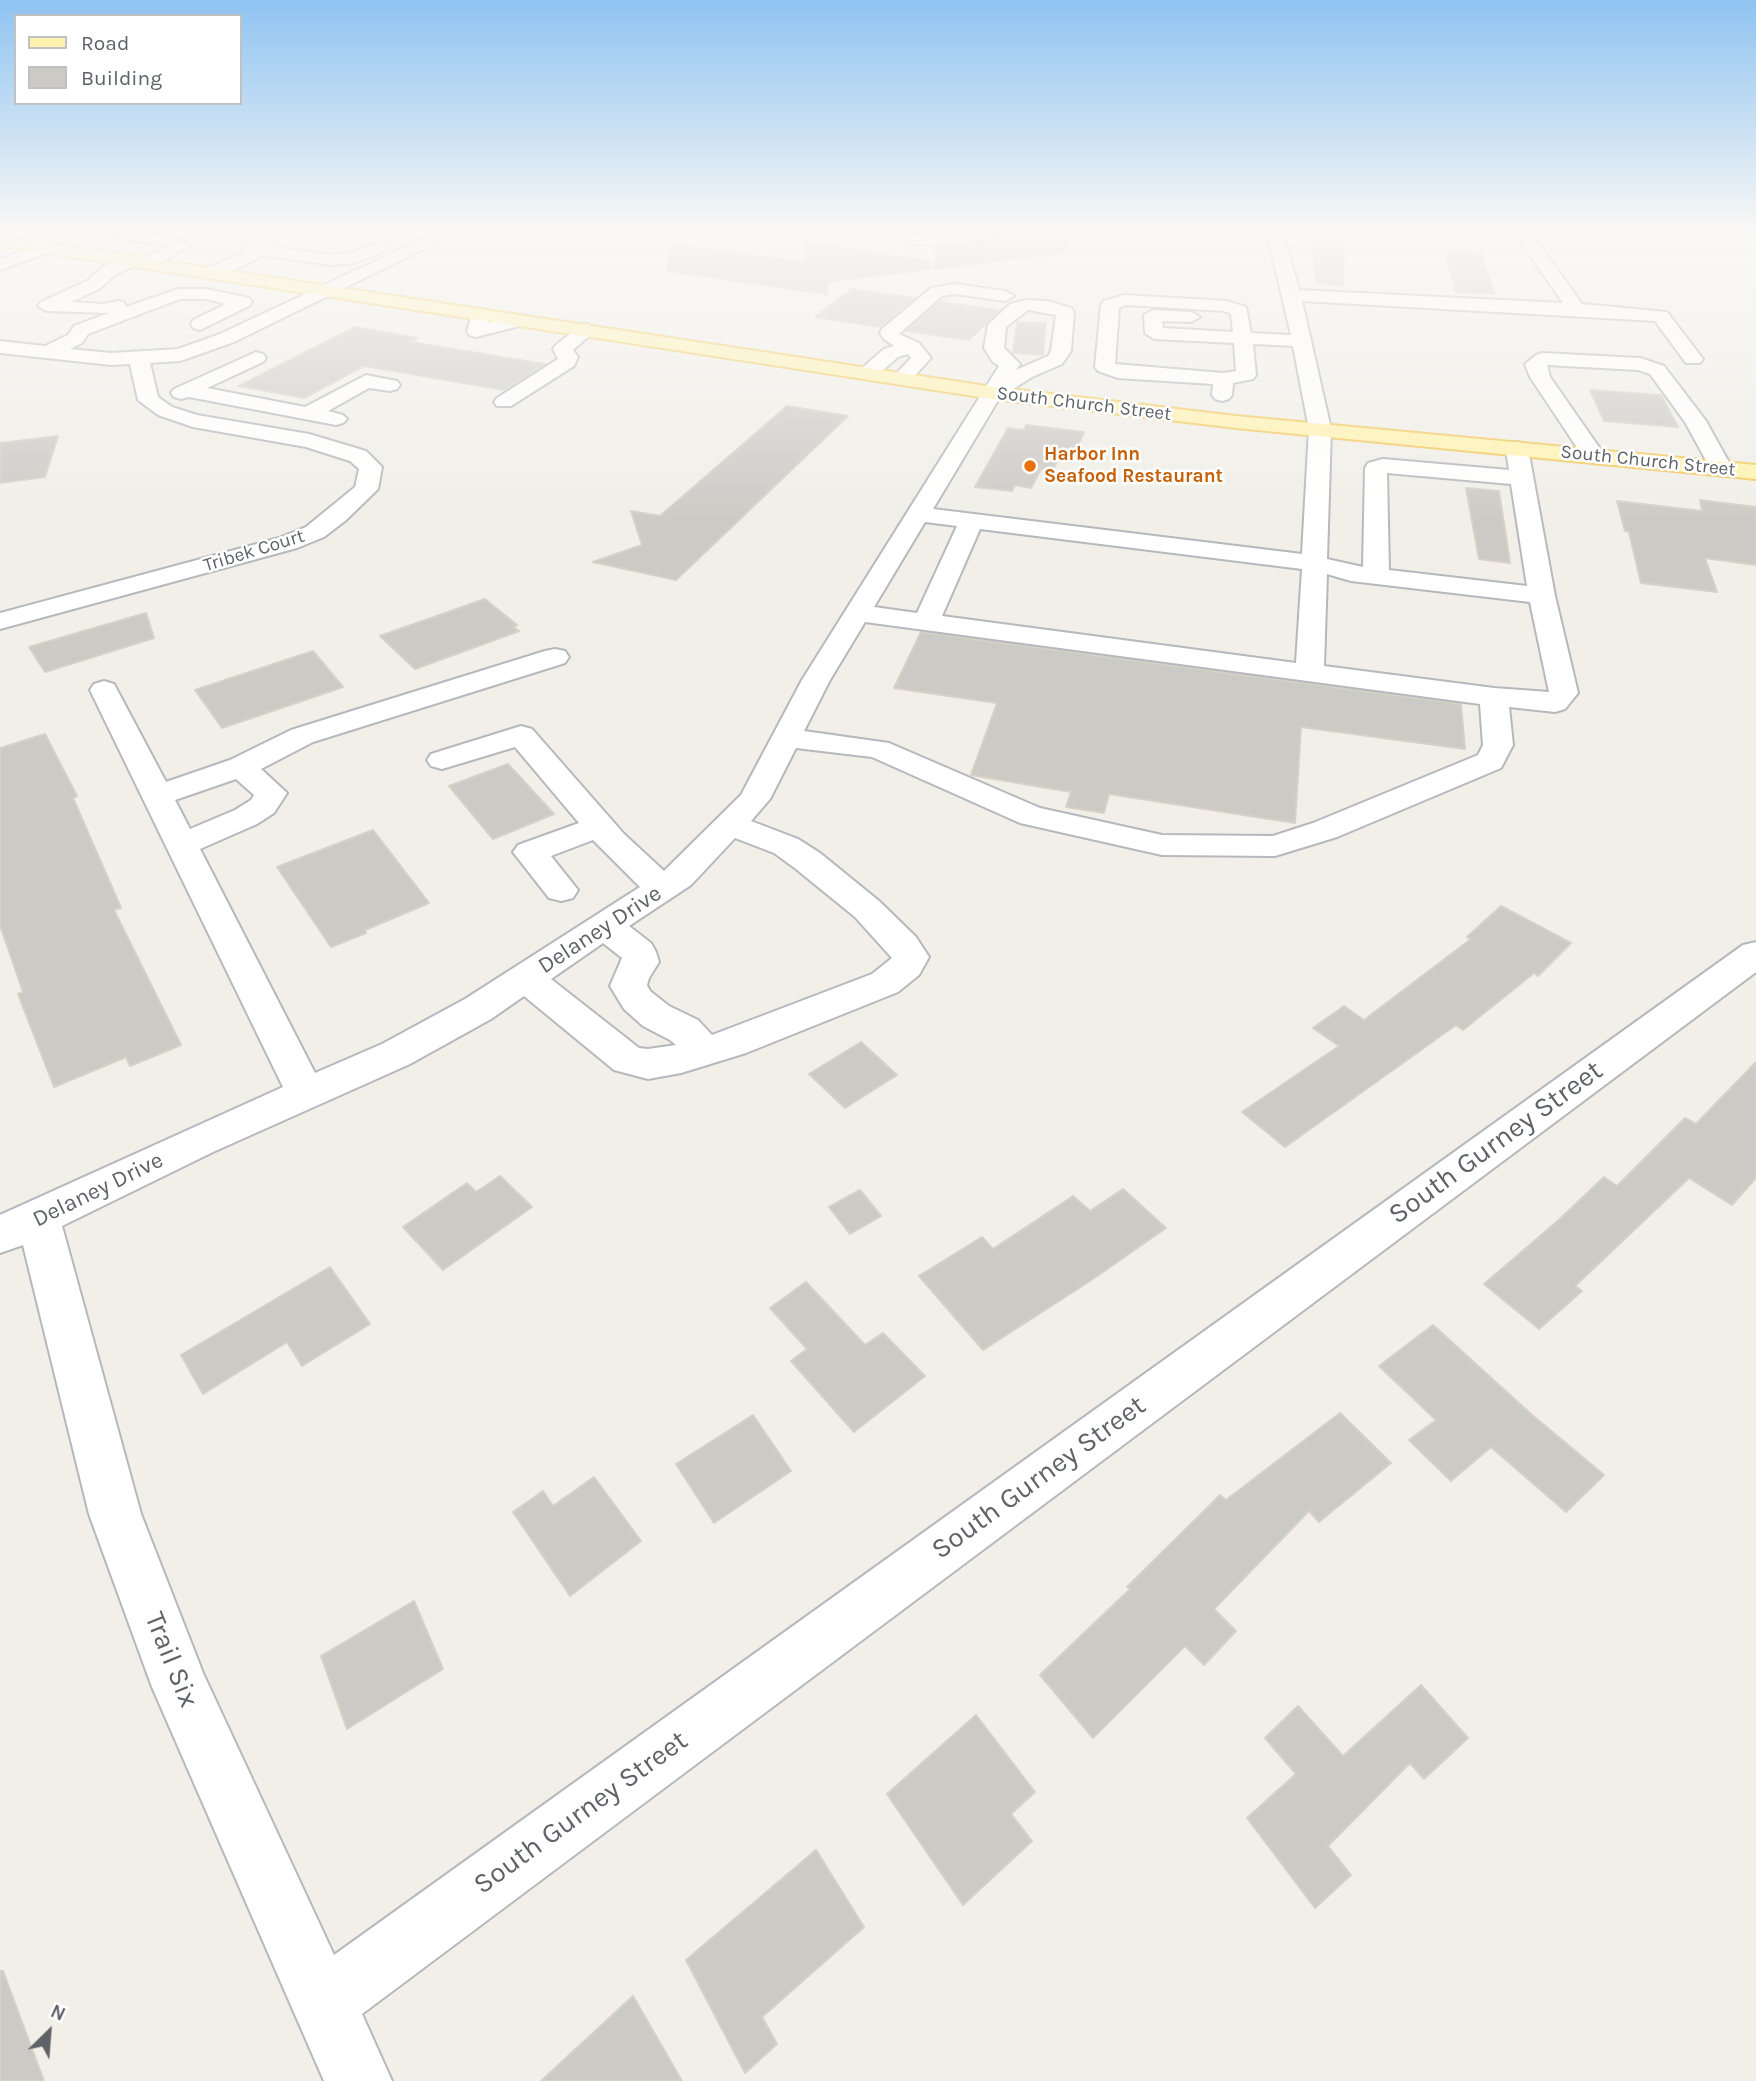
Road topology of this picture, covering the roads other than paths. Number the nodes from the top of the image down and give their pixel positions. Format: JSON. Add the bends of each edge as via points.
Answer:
{"nodes":[{"id":1,"x":80,"y":330,"type":"edge"},
{"id":2,"x":203,"y":330,"type":"edge"},
{"id":3,"x":244,"y":330,"type":"edge"},
{"id":4,"x":587,"y":330,"type":"joint"},
{"id":5,"x":892,"y":330,"type":"edge"},
{"id":6,"x":996,"y":330,"type":"edge"},
{"id":7,"x":1063,"y":330,"type":"edge"},
{"id":8,"x":1108,"y":330,"type":"edge"},
{"id":9,"x":1154,"y":330,"type":"edge"},
{"id":10,"x":1242,"y":330,"type":"edge"},
{"id":11,"x":1299,"y":330,"type":"edge"},
{"id":12,"x":1672,"y":330,"type":"edge"},
{"id":13,"x":234,"y":335,"type":"junction"},
{"id":14,"x":165,"y":338,"type":"dead end"},
{"id":15,"x":1243,"y":338,"type":"junction"},
{"id":16,"x":75,"y":340,"type":"junction"},
{"id":17,"x":1301,"y":341,"type":"junction"},
{"id":18,"x":0,"y":347,"type":"edge"},
{"id":19,"x":912,"y":347,"type":"junction"},
{"id":20,"x":50,"y":351,"type":"junction"},
{"id":21,"x":256,"y":358,"type":"dead end"},
{"id":22,"x":139,"y":359,"type":"junction"},
{"id":23,"x":1693,"y":359,"type":"dead end"},
{"id":24,"x":868,"y":373,"type":"junction"},
{"id":25,"x":901,"y":379,"type":"junction"},
{"id":26,"x":390,"y":385,"type":"dead end"},
{"id":27,"x":1222,"y":387,"type":"junction"},
{"id":28,"x":190,"y":391,"type":"junction"},
{"id":29,"x":993,"y":393,"type":"junction"},
{"id":30,"x":148,"y":400,"type":"junction"},
{"id":31,"x":504,"y":402,"type":"dead end"},
{"id":32,"x":308,"y":414,"type":"junction"},
{"id":33,"x":1203,"y":418,"type":"junction"},
{"id":34,"x":336,"y":419,"type":"dead end"},
{"id":35,"x":1236,"y":422,"type":"junction"},
{"id":36,"x":1320,"y":429,"type":"junction"},
{"id":37,"x":1517,"y":449,"type":"junction"},
{"id":38,"x":1594,"y":456,"type":"junction"},
{"id":39,"x":1721,"y":468,"type":"junction"},
{"id":40,"x":1756,"y":472,"type":"edge"},
{"id":41,"x":1522,"y":478,"type":"junction"},
{"id":42,"x":1317,"y":492,"type":"junction"},
{"id":43,"x":1376,"y":498,"type":"junction"},
{"id":44,"x":918,"y":514,"type":"junction"},
{"id":45,"x":971,"y":521,"type":"junction"},
{"id":46,"x":1314,"y":563,"type":"junction"},
{"id":47,"x":1376,"y":576,"type":"junction"},
{"id":48,"x":1542,"y":596,"type":"junction"},
{"id":49,"x":857,"y":613,"type":"junction"},
{"id":50,"x":0,"y":621,"type":"edge"},
{"id":51,"x":926,"y":622,"type":"junction"},
{"id":52,"x":555,"y":657,"type":"dead end"},
{"id":53,"x":1310,"y":673,"type":"junction"},
{"id":54,"x":104,"y":690,"type":"dead end"},
{"id":55,"x":1494,"y":697,"type":"junction"},
{"id":56,"x":786,"y":738,"type":"junction"},
{"id":57,"x":442,"y":760,"type":"dead end"},
{"id":58,"x":241,"y":766,"type":"junction"},
{"id":59,"x":156,"y":796,"type":"junction"},
{"id":60,"x":730,"y":825,"type":"junction"},
{"id":61,"x":600,"y":826,"type":"junction"},
{"id":62,"x":180,"y":846,"type":"junction"},
{"id":63,"x":662,"y":889,"type":"junction"},
{"id":64,"x":561,"y":890,"type":"dead end"},
{"id":65,"x":606,"y":926,"type":"junction"},
{"id":66,"x":1756,"y":954,"type":"edge"},
{"id":67,"x":526,"y":978,"type":"junction"},
{"id":68,"x":705,"y":1052,"type":"junction"},
{"id":69,"x":306,"y":1094,"type":"junction"},
{"id":70,"x":19,"y":1227,"type":"edge"},
{"id":71,"x":322,"y":2003,"type":"junction"},
{"id":72,"x":358,"y":2081,"type":"edge"}],
"edges":[{"from":1,"to":16,"type":"street"},
{"from":2,"to":13,"type":"street"},
{"from":3,"to":13,"type":"street"},
{"from":4,"to":24,"type":"main road","name":"South Church Street"},
{"from":4,"to":31,"type":"street","via":[[562,349],[566,362]]},
{"from":5,"to":19,"type":"street","via":[[889,333],[893,339]]},
{"from":6,"to":29,"type":"street","via":[[994,348],[1010,364]]},
{"from":7,"to":29,"type":"street","via":[[1055,360]]},
{"from":8,"to":27,"type":"street","via":[[1105,367]]},
{"from":9,"to":15,"type":"street"},
{"from":10,"to":15,"type":"street"},
{"from":11,"to":17,"type":"street"},
{"from":12,"to":23,"type":"street"},
{"from":13,"to":22,"type":"street","via":[[180,355]]},
{"from":14,"to":16,"type":"street","via":[[153,342]]},
{"from":15,"to":17,"type":"street"},
{"from":15,"to":27,"type":"street","via":[[1246,375]]},
{"from":16,"to":20,"type":"street"},
{"from":17,"to":36,"type":"street"},
{"from":18,"to":20,"type":"street"},
{"from":19,"to":24,"type":"street","via":[[891,353]]},
{"from":19,"to":25,"type":"street","via":[[921,358]]},
{"from":20,"to":22,"type":"street"},
{"from":21,"to":28,"type":"street"},
{"from":22,"to":30,"type":"street"},
{"from":24,"to":25,"type":"main road","name":"South Church Street"},
{"from":25,"to":29,"type":"main road","name":"South Church Street"},
{"from":26,"to":32,"type":"street","via":[[366,381]]},
{"from":27,"to":33,"type":"street"},
{"from":27,"to":35,"type":"street","via":[[1234,402]]},
{"from":28,"to":30,"type":"street"},
{"from":28,"to":32,"type":"street"},
{"from":29,"to":33,"type":"main road","name":"South Church Street"},
{"from":29,"to":44,"type":"street","name":"Delaney Drive"},
{"from":30,"to":50,"type":"street","name":"Tribek Court","via":[[193,421],[309,441],[358,456],[371,467],[366,489],[316,532],[288,543]]},
{"from":32,"to":34,"type":"street"},
{"from":33,"to":35,"type":"main road","name":"South Church Street"},
{"from":35,"to":36,"type":"main road","name":"South Church Street"},
{"from":36,"to":37,"type":"main road","name":"South Church Street"},
{"from":36,"to":42,"type":"street"},
{"from":37,"to":38,"type":"main road","name":"South Church Street"},
{"from":37,"to":41,"type":"street"},
{"from":38,"to":39,"type":"main road","name":"South Church Street"},
{"from":38,"to":39,"type":"street","via":[[1540,377],[1535,364],[1543,359],[1640,364],[1657,370],[1695,421]]},
{"from":39,"to":40,"type":"main road","name":"South Church Street"},
{"from":41,"to":43,"type":"street","via":[[1383,466],[1376,468]]},
{"from":41,"to":48,"type":"street"},
{"from":42,"to":43,"type":"street"},
{"from":42,"to":46,"type":"street"},
{"from":43,"to":47,"type":"street"},
{"from":44,"to":45,"type":"street"},
{"from":44,"to":49,"type":"street","name":"Delaney Drive"},
{"from":45,"to":46,"type":"street"},
{"from":45,"to":51,"type":"street"},
{"from":46,"to":47,"type":"street"},
{"from":46,"to":53,"type":"street"},
{"from":47,"to":48,"type":"street"},
{"from":48,"to":55,"type":"street","via":[[1564,692],[1555,703]]},
{"from":49,"to":51,"type":"street"},
{"from":49,"to":56,"type":"street","name":"Delaney Drive"},
{"from":51,"to":53,"type":"street"},
{"from":52,"to":58,"type":"street","via":[[302,736]]},
{"from":53,"to":55,"type":"street"},
{"from":54,"to":59,"type":"street"},
{"from":55,"to":56,"type":"street","via":[[1498,746],[1490,761],[1325,830],[1275,846],[1162,845],[1031,816],[878,749]]},
{"from":56,"to":60,"type":"street","name":"Delaney Drive","via":[[754,799]]},
{"from":57,"to":61,"type":"street","via":[[521,735]]},
{"from":58,"to":59,"type":"street"},
{"from":58,"to":62,"type":"street","via":[[271,793],[264,806]]},
{"from":59,"to":62,"type":"street"},
{"from":60,"to":63,"type":"street","name":"Delaney Drive"},
{"from":60,"to":68,"type":"street","via":[[786,846],[808,860],[867,909],[911,957],[885,983]]},
{"from":61,"to":63,"type":"street"},
{"from":61,"to":64,"type":"street","via":[[530,852]]},
{"from":62,"to":69,"type":"street"},
{"from":63,"to":65,"type":"street","name":"Delaney Drive"},
{"from":65,"to":67,"type":"street","name":"Delaney Drive"},
{"from":65,"to":68,"type":"street","via":[[638,952],[641,962],[628,986],[637,1000],[684,1030]]},
{"from":66,"to":71,"type":"street","name":"South Gurney Street"},
{"from":67,"to":68,"type":"street","via":[[628,1059],[648,1064]]},
{"from":67,"to":69,"type":"street","name":"Delaney Drive","via":[[396,1054]]},
{"from":69,"to":70,"type":"street","name":"Delaney Drive"},
{"from":70,"to":71,"type":"street","name":"Trail Six","via":[[115,1514],[180,1687]]},
{"from":71,"to":72,"type":"street","name":"Trail Six"}]}
